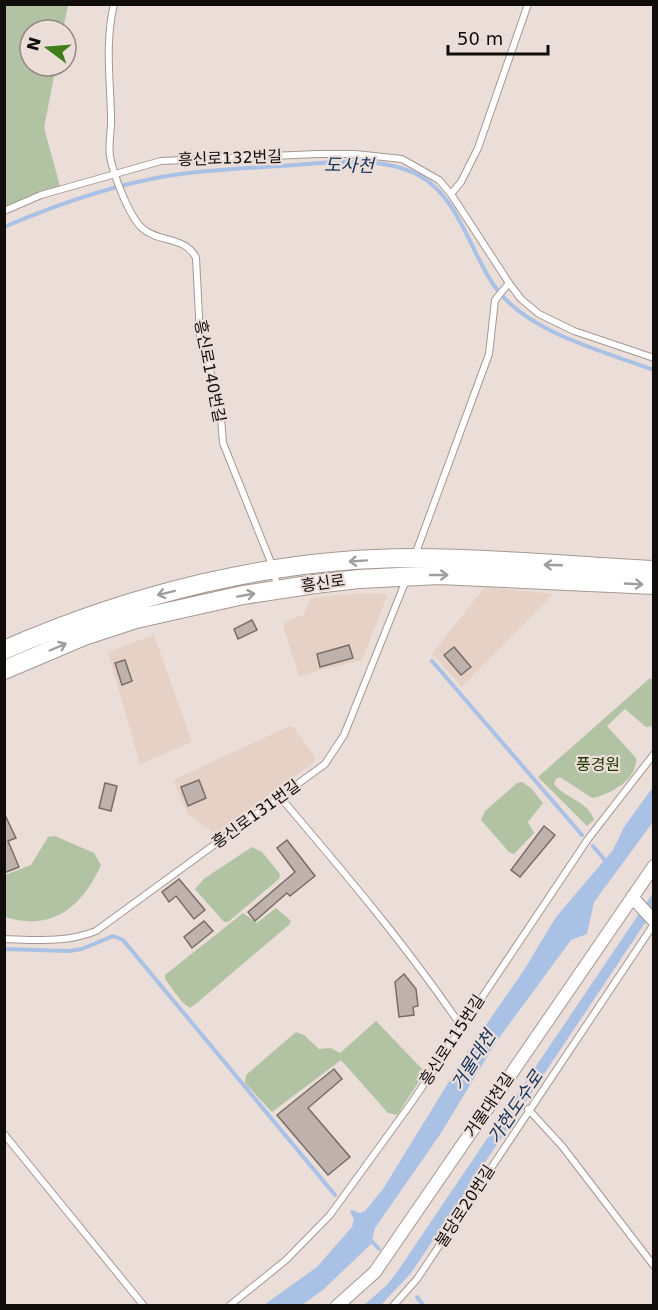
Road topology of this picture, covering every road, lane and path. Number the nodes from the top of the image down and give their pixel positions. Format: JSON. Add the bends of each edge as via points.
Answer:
{"nodes":[{"id":1,"x":114,"y":4,"type":"edge"},
{"id":2,"x":528,"y":4,"type":"edge"},
{"id":3,"x":117,"y":177,"type":"junction"},
{"id":4,"x":451,"y":194,"type":"junction"},
{"id":5,"x":4,"y":211,"type":"edge"},
{"id":6,"x":507,"y":286,"type":"junction"},
{"id":7,"x":654,"y":358,"type":"edge"},
{"id":8,"x":410,"y":567,"type":"junction"},
{"id":9,"x":274,"y":570,"type":"junction"},
{"id":10,"x":654,"y":570,"type":"edge"},
{"id":11,"x":654,"y":585,"type":"edge"},
{"id":12,"x":277,"y":590,"type":"junction"},
{"id":13,"x":4,"y":650,"type":"edge"},
{"id":14,"x":4,"y":670,"type":"edge"},
{"id":15,"x":654,"y":754,"type":"edge"},
{"id":16,"x":280,"y":797,"type":"junction"},
{"id":17,"x":654,"y":866,"type":"edge"},
{"id":18,"x":632,"y":897,"type":"junction"},
{"id":19,"x":654,"y":923,"type":"edge"},
{"id":20,"x":4,"y":939,"type":"edge"},
{"id":21,"x":461,"y":1026,"type":"junction"},
{"id":22,"x":528,"y":1110,"type":"junction"},
{"id":23,"x":4,"y":1134,"type":"edge"},
{"id":24,"x":654,"y":1266,"type":"edge"},
{"id":25,"x":144,"y":1305,"type":"edge"},
{"id":26,"x":229,"y":1305,"type":"edge"},
{"id":27,"x":338,"y":1305,"type":"edge"},
{"id":28,"x":393,"y":1305,"type":"edge"}],
"edges":[{"from":1,"to":3,"type":"lane","name":"흥신로140번길","via":[[107,50],[109,148]]},
{"from":2,"to":4,"type":"lane","via":[[478,148]]},
{"from":3,"to":4,"type":"lane","name":"흥신로132번길","via":[[161,161],[356,154],[402,159],[439,180]]},
{"from":3,"to":5,"type":"lane","name":"흥신로132번길","via":[[41,195]]},
{"from":3,"to":9,"type":"lane","name":"흥신로140번길","via":[[140,226],[150,234],[184,244],[196,258],[200,336],[218,398],[223,443]]},
{"from":4,"to":6,"type":"lane","name":"흥신로132번길"},
{"from":6,"to":7,"type":"lane","name":"흥신로132번길","via":[[555,323]]},
{"from":6,"to":8,"type":"lane","via":[[495,300],[489,354]]},
{"from":8,"to":9,"type":"main road","name":"흥신로","one_way":true,"via":[[319,564]]},
{"from":10,"to":8,"type":"main road","name":"흥신로","one_way":true},
{"from":8,"to":11,"type":"main road","name":"흥신로","one_way":true,"via":[[477,576]]},
{"from":8,"to":12,"type":"main road","name":"흥신로","via":[[359,579]]},
{"from":8,"to":16,"type":"lane","name":"흥신로131번길","via":[[344,735],[325,764]]},
{"from":9,"to":12,"type":"lane","name":"흥신로140번길"},
{"from":9,"to":13,"type":"main road","name":"흥신로","one_way":true,"via":[[111,608]]},
{"from":14,"to":12,"type":"main road","name":"흥신로","one_way":true,"via":[[127,621]]},
{"from":15,"to":21,"type":"lane","name":"흥신로115번길","via":[[588,839]]},
{"from":16,"to":20,"type":"lane","name":"흥신로131번길","via":[[96,931],[63,941]]},
{"from":16,"to":21,"type":"lane","via":[[424,972]]},
{"from":17,"to":18,"type":"street","name":"거물대천길"},
{"from":18,"to":19,"type":"street"},
{"from":18,"to":27,"type":"street","name":"거물대천길","via":[[375,1272]]},
{"from":19,"to":22,"type":"lane","name":"불당로20번길"},
{"from":21,"to":26,"type":"lane","name":"흥신로115번길","via":[[330,1215],[286,1260]]},
{"from":22,"to":24,"type":"lane","via":[[562,1146]]},
{"from":22,"to":28,"type":"lane","name":"불당로20번길","via":[[417,1279]]},
{"from":23,"to":25,"type":"lane"}]}
